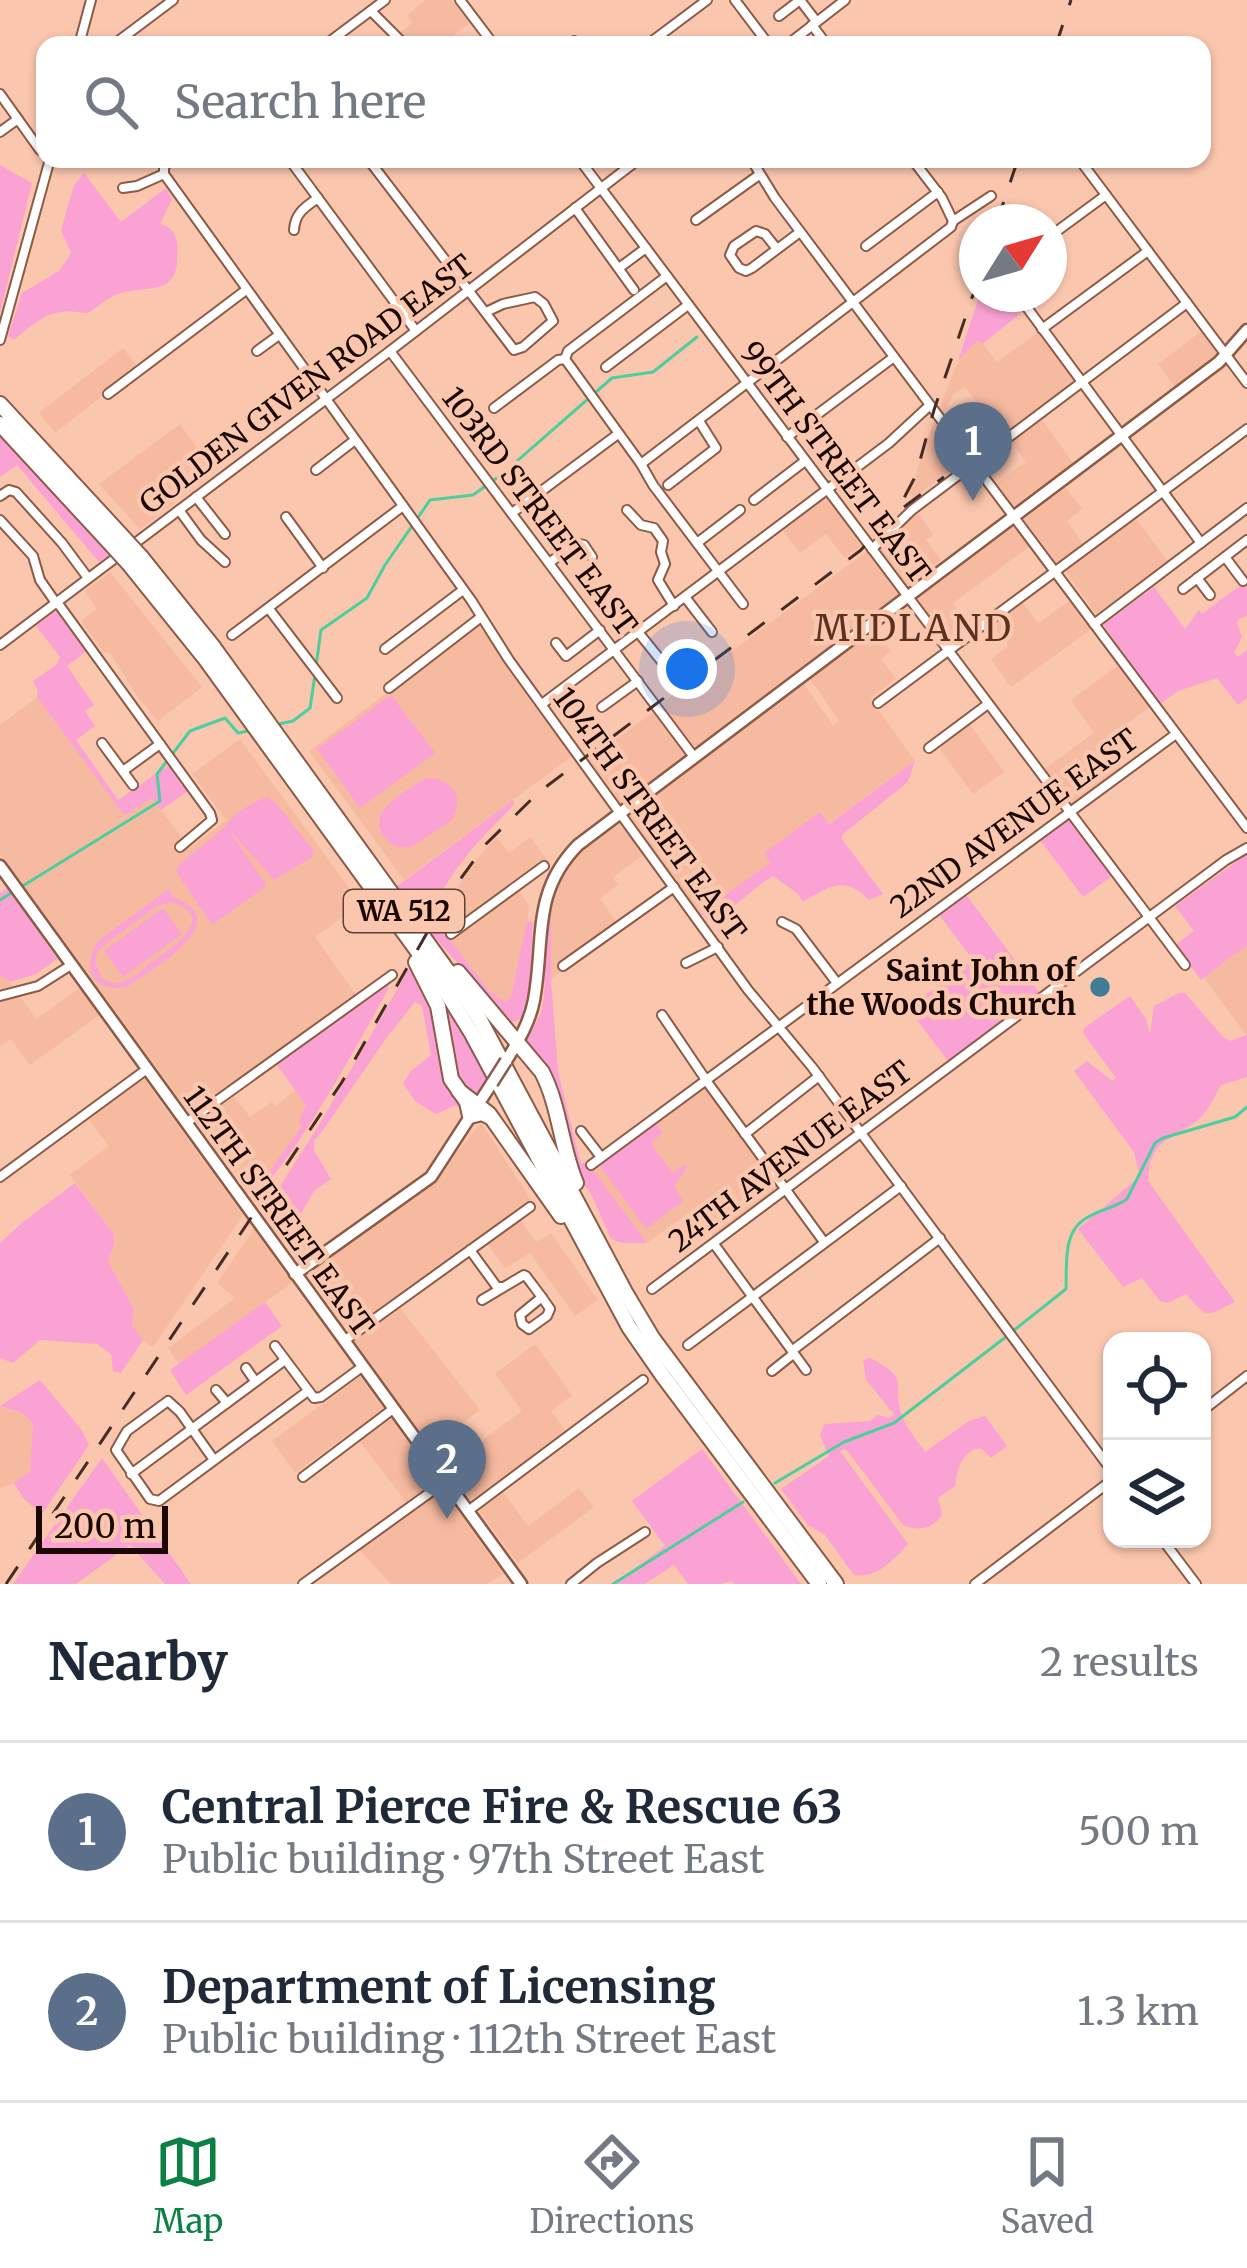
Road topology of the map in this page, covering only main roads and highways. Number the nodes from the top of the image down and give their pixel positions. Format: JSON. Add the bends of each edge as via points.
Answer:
{"nodes":[{"id":1,"x":1247,"y":330,"type":"edge"},
{"id":2,"x":1242,"y":343,"type":"edge"},
{"id":3,"x":0,"y":404,"type":"edge"},
{"id":4,"x":0,"y":424,"type":"edge"},
{"id":5,"x":114,"y":538,"type":"junction"},
{"id":6,"x":351,"y":848,"type":"junction"},
{"id":7,"x":0,"y":866,"type":"edge"},
{"id":8,"x":500,"y":1021,"type":"junction"},
{"id":9,"x":527,"y":1022,"type":"junction"},
{"id":10,"x":518,"y":1042,"type":"junction"},
{"id":11,"x":474,"y":1110,"type":"junction"},
{"id":12,"x":295,"y":1274,"type":"junction"},
{"id":13,"x":625,"y":1292,"type":"junction"},
{"id":14,"x":649,"y":1357,"type":"junction"},
{"id":15,"x":521,"y":1584,"type":"edge"},
{"id":16,"x":819,"y":1584,"type":"edge"},
{"id":17,"x":836,"y":1584,"type":"edge"}],
"edges":[{"from":1,"to":2,"type":"main road"},
{"from":2,"to":9,"type":"main road","via":[[578,844],[542,912]]},
{"from":3,"to":5,"type":"highway","number":"WA 512"},
{"from":4,"to":5,"type":"highway","number":"WA 512"},
{"from":5,"to":6,"type":"highway","number":"WA 512","bridge":true},
{"from":6,"to":8,"type":"highway"},
{"from":6,"to":11,"type":"highway","via":[[365,889],[434,994],[451,1078]]},
{"from":6,"to":13,"type":"highway","number":"WA 512","via":[[480,1020]]},
{"from":6,"to":14,"type":"highway","number":"WA 512","via":[[471,1032]]},
{"from":7,"to":12,"type":"main road","name":"112TH STREET EAST"},
{"from":8,"to":9,"type":"highway","via":[[512,1029]]},
{"from":8,"to":10,"type":"highway"},
{"from":9,"to":10,"type":"main road"},
{"from":10,"to":11,"type":"main road","bridge":true},
{"from":10,"to":13,"type":"highway","via":[[548,1083],[567,1163]]},
{"from":11,"to":12,"type":"main road","via":[[423,1184]]},
{"from":11,"to":14,"type":"highway","via":[[496,1123]]},
{"from":12,"to":15,"type":"main road","name":"112TH STREET EAST"},
{"from":13,"to":17,"type":"highway","number":"WA 512"},
{"from":14,"to":16,"type":"highway","number":"WA 512"}]}
